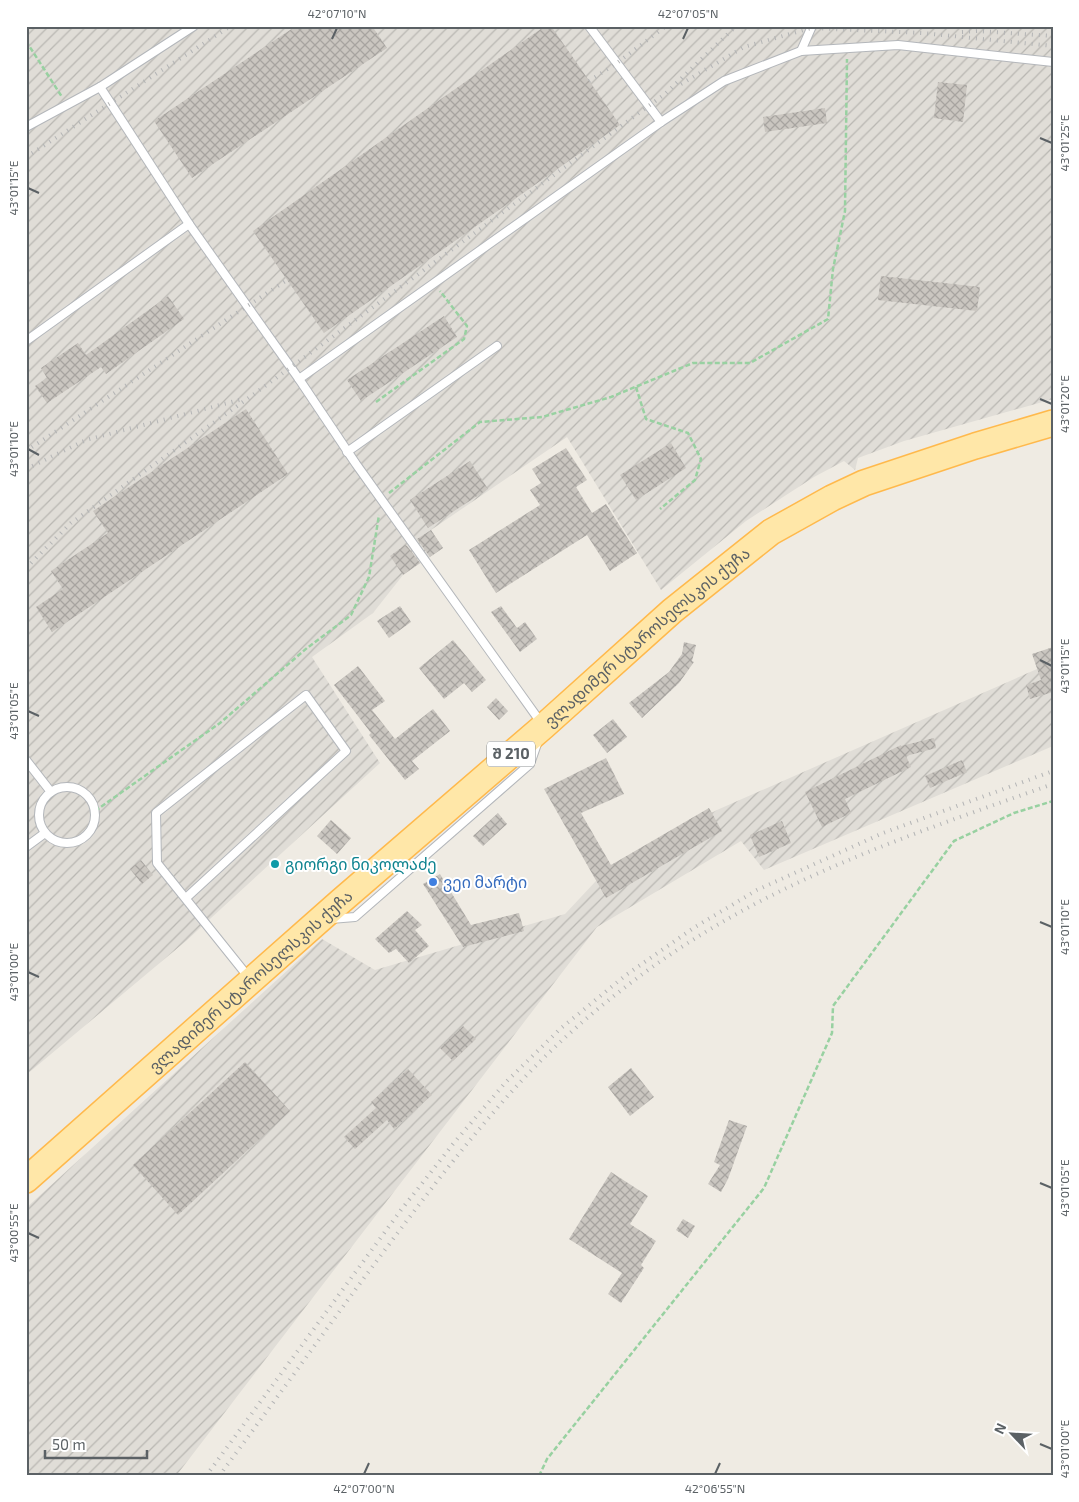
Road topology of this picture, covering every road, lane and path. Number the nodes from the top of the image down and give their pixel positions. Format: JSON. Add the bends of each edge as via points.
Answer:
{"nodes":[{"id":1,"x":194,"y":26,"type":"edge"},
{"id":2,"x":589,"y":26,"type":"edge"},
{"id":3,"x":812,"y":26,"type":"edge"},
{"id":4,"x":26,"y":41,"type":"edge"},
{"id":5,"x":847,"y":47,"type":"junction"},
{"id":6,"x":801,"y":51,"type":"junction"},
{"id":7,"x":1053,"y":62,"type":"edge"},
{"id":8,"x":100,"y":88,"type":"junction"},
{"id":9,"x":68,"y":105,"type":"junction"},
{"id":10,"x":661,"y":122,"type":"junction"},
{"id":11,"x":26,"y":127,"type":"edge"},
{"id":12,"x":188,"y":224,"type":"junction"},
{"id":13,"x":434,"y":284,"type":"junction"},
{"id":14,"x":26,"y":341,"type":"edge"},
{"id":15,"x":497,"y":346,"type":"dead end"},
{"id":16,"x":299,"y":379,"type":"junction"},
{"id":17,"x":636,"y":387,"type":"junction"},
{"id":18,"x":376,"y":402,"type":"dead end"},
{"id":19,"x":1053,"y":423,"type":"edge"},
{"id":20,"x":348,"y":452,"type":"junction"},
{"id":21,"x":381,"y":500,"type":"junction"},
{"id":22,"x":660,"y":509,"type":"dead end"},
{"id":23,"x":544,"y":726,"type":"junction"},
{"id":24,"x":26,"y":760,"type":"edge"},
{"id":25,"x":51,"y":792,"type":"junction"},
{"id":26,"x":1053,"y":801,"type":"edge"},
{"id":27,"x":94,"y":811,"type":"junction"},
{"id":28,"x":45,"y":833,"type":"junction"},
{"id":29,"x":26,"y":847,"type":"edge"},
{"id":30,"x":435,"y":847,"type":"junction"},
{"id":31,"x":412,"y":851,"type":"junction"},
{"id":32,"x":405,"y":873,"type":"junction"},
{"id":33,"x":186,"y":898,"type":"junction"},
{"id":34,"x":320,"y":920,"type":"junction"},
{"id":35,"x":251,"y":981,"type":"junction"},
{"id":36,"x":26,"y":1180,"type":"edge"},
{"id":37,"x":538,"y":1476,"type":"edge"}],
"edges":[{"from":1,"to":8,"type":"lane"},
{"from":2,"to":10,"type":"lane"},
{"from":3,"to":6,"type":"lane"},
{"from":4,"to":9,"type":"path"},
{"from":5,"to":6,"type":"lane"},
{"from":5,"to":7,"type":"lane","via":[[898,45]]},
{"from":5,"to":17,"type":"path","via":[[845,211],[833,269],[828,319],[750,363],[693,363]]},
{"from":6,"to":10,"type":"lane","via":[[724,81]]},
{"from":8,"to":9,"type":"lane"},
{"from":8,"to":12,"type":"lane"},
{"from":9,"to":11,"type":"lane"},
{"from":10,"to":13,"type":"lane"},
{"from":12,"to":14,"type":"lane"},
{"from":12,"to":16,"type":"lane"},
{"from":13,"to":16,"type":"lane"},
{"from":13,"to":18,"type":"path","via":[[467,326],[464,339]]},
{"from":15,"to":20,"type":"lane"},
{"from":16,"to":20,"type":"lane"},
{"from":17,"to":21,"type":"path","via":[[542,417],[480,422]]},
{"from":17,"to":22,"type":"path","via":[[646,419],[688,433],[701,459],[695,480]]},
{"from":19,"to":23,"type":"main road","name":"ვლადიმერ სტაროსელსკის ქუჩა","number":"შ 210","via":[[864,483],[772,532],[672,611]]},
{"from":20,"to":21,"type":"lane"},
{"from":21,"to":23,"type":"lane"},
{"from":21,"to":27,"type":"path","via":[[369,577],[352,615],[307,648],[220,722]]},
{"from":23,"to":30,"type":"lane","via":[[530,764]]},
{"from":23,"to":31,"type":"main road","name":"ვლადიმერ სტაროსელსკის ქუჩა","number":"შ 210"},
{"from":24,"to":25,"type":"lane"},
{"from":25,"to":27,"type":"lane","via":[[73,788],[83,792]]},
{"from":25,"to":28,"type":"lane","via":[[39,810],[40,826]]},
{"from":26,"to":37,"type":"path","via":[[1014,813],[954,841],[833,1006],[832,1033],[764,1188],[547,1459]]},
{"from":27,"to":28,"type":"lane","via":[[92,829],[78,841],[60,843]]},
{"from":28,"to":29,"type":"lane"},
{"from":30,"to":31,"type":"lane"},
{"from":30,"to":32,"type":"lane"},
{"from":31,"to":32,"type":"lane"},
{"from":31,"to":34,"type":"main road","name":"ვლადიმერ სტაროსელსკის ქუჩა","number":"შ 210"},
{"from":32,"to":34,"type":"lane","via":[[355,917]]},
{"from":33,"to":33,"type":"lane","via":[[346,751],[306,695],[156,813],[157,863]]},
{"from":33,"to":35,"type":"lane"},
{"from":34,"to":35,"type":"main road","name":"ვლადიმერ სტაროსელსკის ქუჩა","number":"შ 210"},
{"from":35,"to":36,"type":"main road","name":"ვლადიმერ სტაროსელსკის ქუჩა","number":"შ 210"}]}
